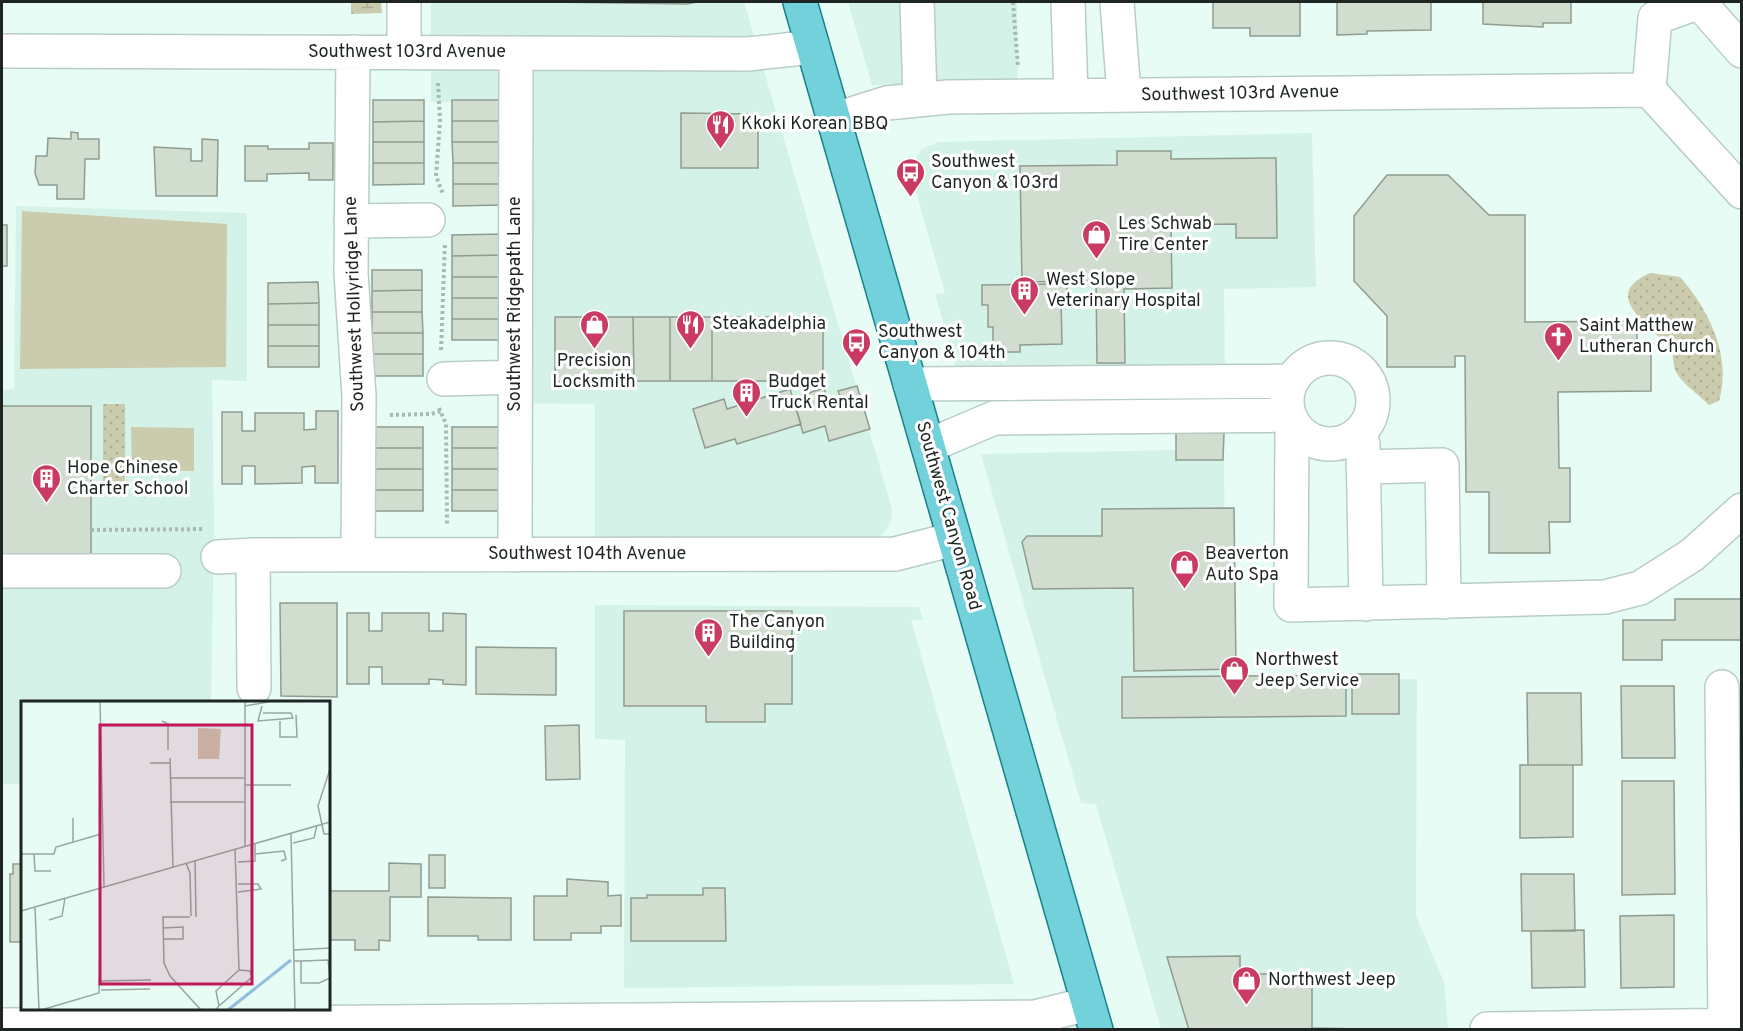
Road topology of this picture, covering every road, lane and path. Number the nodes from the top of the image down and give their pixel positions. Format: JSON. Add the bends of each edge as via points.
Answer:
{"nodes":[{"id":1,"x":404,"y":2,"type":"edge"},
{"id":2,"x":800,"y":2,"type":"edge"},
{"id":3,"x":917,"y":2,"type":"edge"},
{"id":4,"x":1013,"y":2,"type":"edge"},
{"id":5,"x":1068,"y":2,"type":"edge"},
{"id":6,"x":1117,"y":2,"type":"edge"},
{"id":7,"x":813,"y":47,"type":"junction"},
{"id":8,"x":2,"y":51,"type":"edge"},
{"id":9,"x":1742,"y":51,"type":"edge"},
{"id":10,"x":353,"y":52,"type":"junction"},
{"id":11,"x":420,"y":52,"type":"junction"},
{"id":12,"x":516,"y":53,"type":"junction"},
{"id":13,"x":1019,"y":73,"type":"dead end"},
{"id":14,"x":1649,"y":90,"type":"junction"},
{"id":15,"x":1071,"y":95,"type":"junction"},
{"id":16,"x":1124,"y":95,"type":"junction"},
{"id":17,"x":920,"y":98,"type":"junction"},
{"id":18,"x":834,"y":120,"type":"junction"},
{"id":19,"x":1742,"y":192,"type":"edge"},
{"id":20,"x":439,"y":218,"type":"junction"},
{"id":21,"x":351,"y":221,"type":"junction"},
{"id":22,"x":515,"y":377,"type":"junction"},
{"id":23,"x":1291,"y":381,"type":"junction"},
{"id":24,"x":910,"y":384,"type":"junction"},
{"id":25,"x":440,"y":389,"type":"junction"},
{"id":26,"x":359,"y":416,"type":"junction"},
{"id":27,"x":1290,"y":418,"type":"junction"},
{"id":28,"x":1362,"y":430,"type":"junction"},
{"id":29,"x":928,"y":446,"type":"junction"},
{"id":30,"x":1363,"y":467,"type":"junction"},
{"id":31,"x":1742,"y":510,"type":"edge"},
{"id":32,"x":91,"y":530,"type":"dead end"},
{"id":33,"x":954,"y":538,"type":"junction"},
{"id":34,"x":253,"y":555,"type":"junction"},
{"id":35,"x":358,"y":555,"type":"junction"},
{"id":36,"x":447,"y":555,"type":"junction"},
{"id":37,"x":515,"y":555,"type":"junction"},
{"id":38,"x":218,"y":557,"type":"joint"},
{"id":39,"x":2,"y":571,"type":"edge"},
{"id":40,"x":164,"y":571,"type":"dead end"},
{"id":41,"x":1444,"y":602,"type":"junction"},
{"id":42,"x":1366,"y":604,"type":"junction"},
{"id":43,"x":1722,"y":687,"type":"dead end"},
{"id":44,"x":254,"y":688,"type":"dead end"},
{"id":45,"x":1092,"y":1017,"type":"edge"},
{"id":46,"x":733,"y":1024,"type":"edge"},
{"id":47,"x":2,"y":1025,"type":"edge"},
{"id":48,"x":1733,"y":1025,"type":"edge"},
{"id":49,"x":1487,"y":1029,"type":"edge"}],
"edges":[{"from":1,"to":11,"type":"street"},
{"from":2,"to":7,"type":"main road","name":"Southwest Canyon Road"},
{"from":3,"to":17,"type":"street"},
{"from":4,"to":13,"type":"path"},
{"from":5,"to":15,"type":"street"},
{"from":6,"to":16,"type":"street"},
{"from":7,"to":12,"type":"street","name":"Southwest 103rd Avenue","via":[[748,54]]},
{"from":7,"to":18,"type":"main road","name":"Southwest Canyon Road"},
{"from":8,"to":10,"type":"street","name":"Southwest 103rd Avenue"},
{"from":9,"to":14,"type":"street","via":[[1699,2],[1655,18]]},
{"from":10,"to":11,"type":"street","name":"Southwest 103rd Avenue"},
{"from":10,"to":21,"type":"street","name":"Southwest Hollyridge Lane"},
{"from":11,"to":12,"type":"street","name":"Southwest 103rd Avenue"},
{"from":11,"to":20,"type":"path","via":[[440,121],[436,176]]},
{"from":12,"to":22,"type":"street","name":"Southwest Ridgepath Lane"},
{"from":14,"to":16,"type":"street","name":"Southwest 103rd Avenue"},
{"from":14,"to":19,"type":"street"},
{"from":15,"to":16,"type":"street","name":"Southwest 103rd Avenue"},
{"from":15,"to":17,"type":"street","name":"Southwest 103rd Avenue"},
{"from":17,"to":18,"type":"street","name":"Southwest 103rd Avenue","via":[[887,103]]},
{"from":18,"to":24,"type":"main road","name":"Southwest Canyon Road"},
{"from":20,"to":21,"type":"street"},
{"from":20,"to":25,"type":"path","via":[[443,327]]},
{"from":21,"to":26,"type":"street","name":"Southwest Hollyridge Lane"},
{"from":22,"to":25,"type":"street"},
{"from":22,"to":37,"type":"street","name":"Southwest Ridgepath Lane"},
{"from":23,"to":24,"type":"street"},
{"from":23,"to":27,"type":"street","via":[[1287,392]]},
{"from":23,"to":28,"type":"street","via":[[1312,362],[1334,358],[1354,365],[1365,375],[1372,396],[1370,418]]},
{"from":24,"to":29,"type":"main road","name":"Southwest Canyon Road"},
{"from":25,"to":26,"type":"path","via":[[431,414]]},
{"from":25,"to":36,"type":"path","via":[[446,424]]},
{"from":26,"to":35,"type":"street","name":"Southwest Hollyridge Lane"},
{"from":27,"to":28,"type":"street","via":[[1303,436],[1327,445],[1340,444]]},
{"from":27,"to":29,"type":"street","via":[[994,418]]},
{"from":27,"to":42,"type":"street","via":[[1291,605]]},
{"from":28,"to":30,"type":"street"},
{"from":29,"to":33,"type":"main road","name":"Southwest Canyon Road"},
{"from":30,"to":41,"type":"street","via":[[1442,465]]},
{"from":30,"to":42,"type":"street"},
{"from":31,"to":41,"type":"street","via":[[1692,555],[1640,588],[1605,597]]},
{"from":32,"to":38,"type":"path","via":[[219,529]]},
{"from":33,"to":37,"type":"street","name":"Southwest 104th Avenue","via":[[895,554]]},
{"from":33,"to":45,"type":"main road","name":"Southwest Canyon Road"},
{"from":34,"to":35,"type":"street","name":"Southwest 104th Avenue"},
{"from":34,"to":38,"type":"street","name":"Southwest 104th Avenue"},
{"from":34,"to":44,"type":"street"},
{"from":35,"to":36,"type":"street","name":"Southwest 104th Avenue"},
{"from":36,"to":37,"type":"street","name":"Southwest 104th Avenue"},
{"from":39,"to":40,"type":"street"},
{"from":41,"to":42,"type":"street"},
{"from":43,"to":48,"type":"street"},
{"from":45,"to":46,"type":"street"},
{"from":46,"to":47,"type":"street"},
{"from":48,"to":49,"type":"street"}]}
